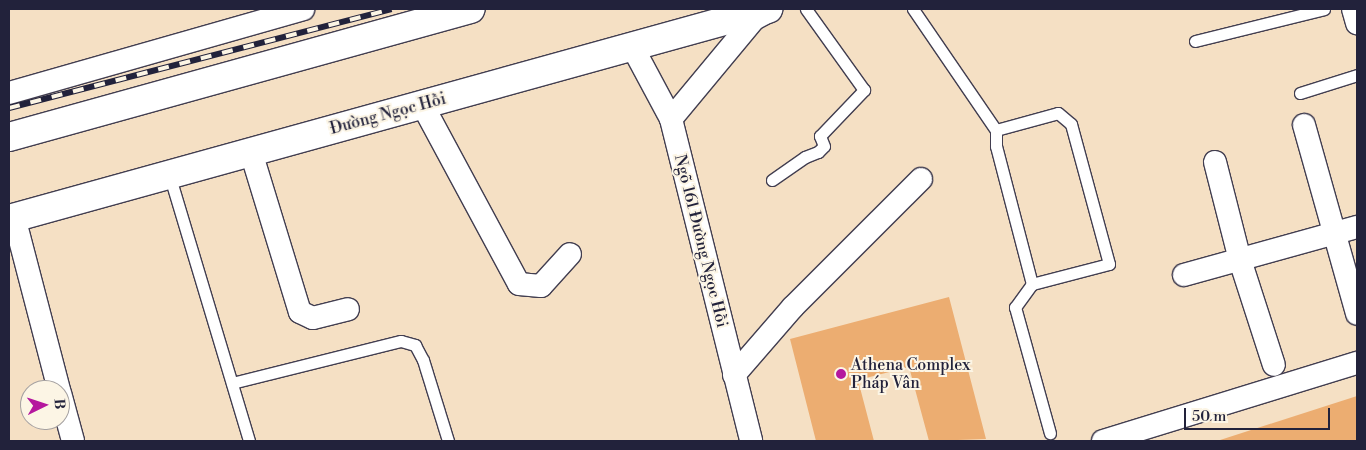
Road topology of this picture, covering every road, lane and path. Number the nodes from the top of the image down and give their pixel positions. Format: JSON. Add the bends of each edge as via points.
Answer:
{"nodes":[{"id":1,"x":303,"y":9,"type":"edge"},
{"id":2,"x":471,"y":9,"type":"edge"},
{"id":3,"x":768,"y":9,"type":"edge"},
{"id":4,"x":774,"y":9,"type":"edge"},
{"id":5,"x":806,"y":9,"type":"edge"},
{"id":6,"x":913,"y":9,"type":"edge"},
{"id":7,"x":1324,"y":9,"type":"edge"},
{"id":8,"x":1353,"y":9,"type":"edge"},
{"id":9,"x":1357,"y":23,"type":"edge"},
{"id":10,"x":1195,"y":42,"type":"dead end"},
{"id":11,"x":632,"y":48,"type":"junction"},
{"id":12,"x":1357,"y":75,"type":"edge"},
{"id":13,"x":9,"y":93,"type":"edge"},
{"id":14,"x":1300,"y":93,"type":"dead end"},
{"id":15,"x":422,"y":104,"type":"junction"},
{"id":16,"x":671,"y":119,"type":"junction"},
{"id":17,"x":1304,"y":125,"type":"dead end"},
{"id":18,"x":996,"y":130,"type":"junction"},
{"id":19,"x":9,"y":137,"type":"edge"},
{"id":20,"x":252,"y":152,"type":"junction"},
{"id":21,"x":1215,"y":162,"type":"dead end"},
{"id":22,"x":169,"y":174,"type":"junction"},
{"id":23,"x":920,"y":179,"type":"dead end"},
{"id":24,"x":772,"y":180,"type":"dead end"},
{"id":25,"x":11,"y":218,"type":"edge"},
{"id":26,"x":1357,"y":227,"type":"edge"},
{"id":27,"x":1336,"y":233,"type":"junction"},
{"id":28,"x":570,"y":254,"type":"dead end"},
{"id":29,"x":1240,"y":260,"type":"junction"},
{"id":30,"x":1184,"y":275,"type":"dead end"},
{"id":31,"x":1032,"y":284,"type":"junction"},
{"id":32,"x":348,"y":309,"type":"dead end"},
{"id":33,"x":1357,"y":314,"type":"edge"},
{"id":34,"x":1357,"y":363,"type":"edge"},
{"id":35,"x":1274,"y":365,"type":"dead end"},
{"id":36,"x":734,"y":376,"type":"junction"},
{"id":37,"x":57,"y":380,"type":"edge"},
{"id":38,"x":232,"y":383,"type":"junction"},
{"id":39,"x":1050,"y":433,"type":"dead end"},
{"id":40,"x":249,"y":441,"type":"edge"},
{"id":41,"x":448,"y":441,"type":"edge"},
{"id":42,"x":751,"y":441,"type":"edge"},
{"id":43,"x":1104,"y":441,"type":"edge"}],
"edges":[{"from":1,"to":13,"type":"street"},
{"from":2,"to":19,"type":"highway"},
{"from":3,"to":11,"type":"highway","name":"Đường Ngọc Hồi"},
{"from":4,"to":16,"type":"street","via":[[754,19]]},
{"from":5,"to":24,"type":"lane","via":[[864,90],[820,136],[824,146],[818,152],[805,156]]},
{"from":6,"to":18,"type":"lane"},
{"from":7,"to":10,"type":"lane"},
{"from":8,"to":9,"type":"street"},
{"from":11,"to":15,"type":"highway","name":"Đường Ngọc Hồi"},
{"from":11,"to":16,"type":"street","name":"Ngõ 161 Đường Ngọc Hồi"},
{"from":12,"to":14,"type":"lane"},
{"from":15,"to":20,"type":"highway","name":"Đường Ngọc Hồi"},
{"from":15,"to":28,"type":"street","via":[[519,284],[541,286]]},
{"from":16,"to":36,"type":"street","name":"Ngõ 161 Đường Ngọc Hồi"},
{"from":17,"to":27,"type":"street"},
{"from":18,"to":31,"type":"lane","via":[[996,146]]},
{"from":18,"to":31,"type":"lane","via":[[1058,113],[1071,124],[1109,264]]},
{"from":20,"to":22,"type":"highway","name":"Đường Ngọc Hồi"},
{"from":20,"to":32,"type":"street","via":[[300,312],[313,318]]},
{"from":21,"to":29,"type":"street"},
{"from":22,"to":25,"type":"highway","name":"Đường Ngọc Hồi"},
{"from":22,"to":38,"type":"lane"},
{"from":23,"to":36,"type":"street","via":[[793,307]]},
{"from":25,"to":37,"type":"street"},
{"from":26,"to":27,"type":"street"},
{"from":27,"to":29,"type":"street"},
{"from":27,"to":33,"type":"street"},
{"from":29,"to":30,"type":"street"},
{"from":29,"to":35,"type":"street"},
{"from":31,"to":39,"type":"lane","via":[[1014,307]]},
{"from":34,"to":43,"type":"street"},
{"from":36,"to":42,"type":"street","name":"Ngõ 161 Đường Ngọc Hồi"},
{"from":38,"to":40,"type":"lane"},
{"from":38,"to":41,"type":"lane","via":[[401,341],[414,346],[423,360]]}]}
